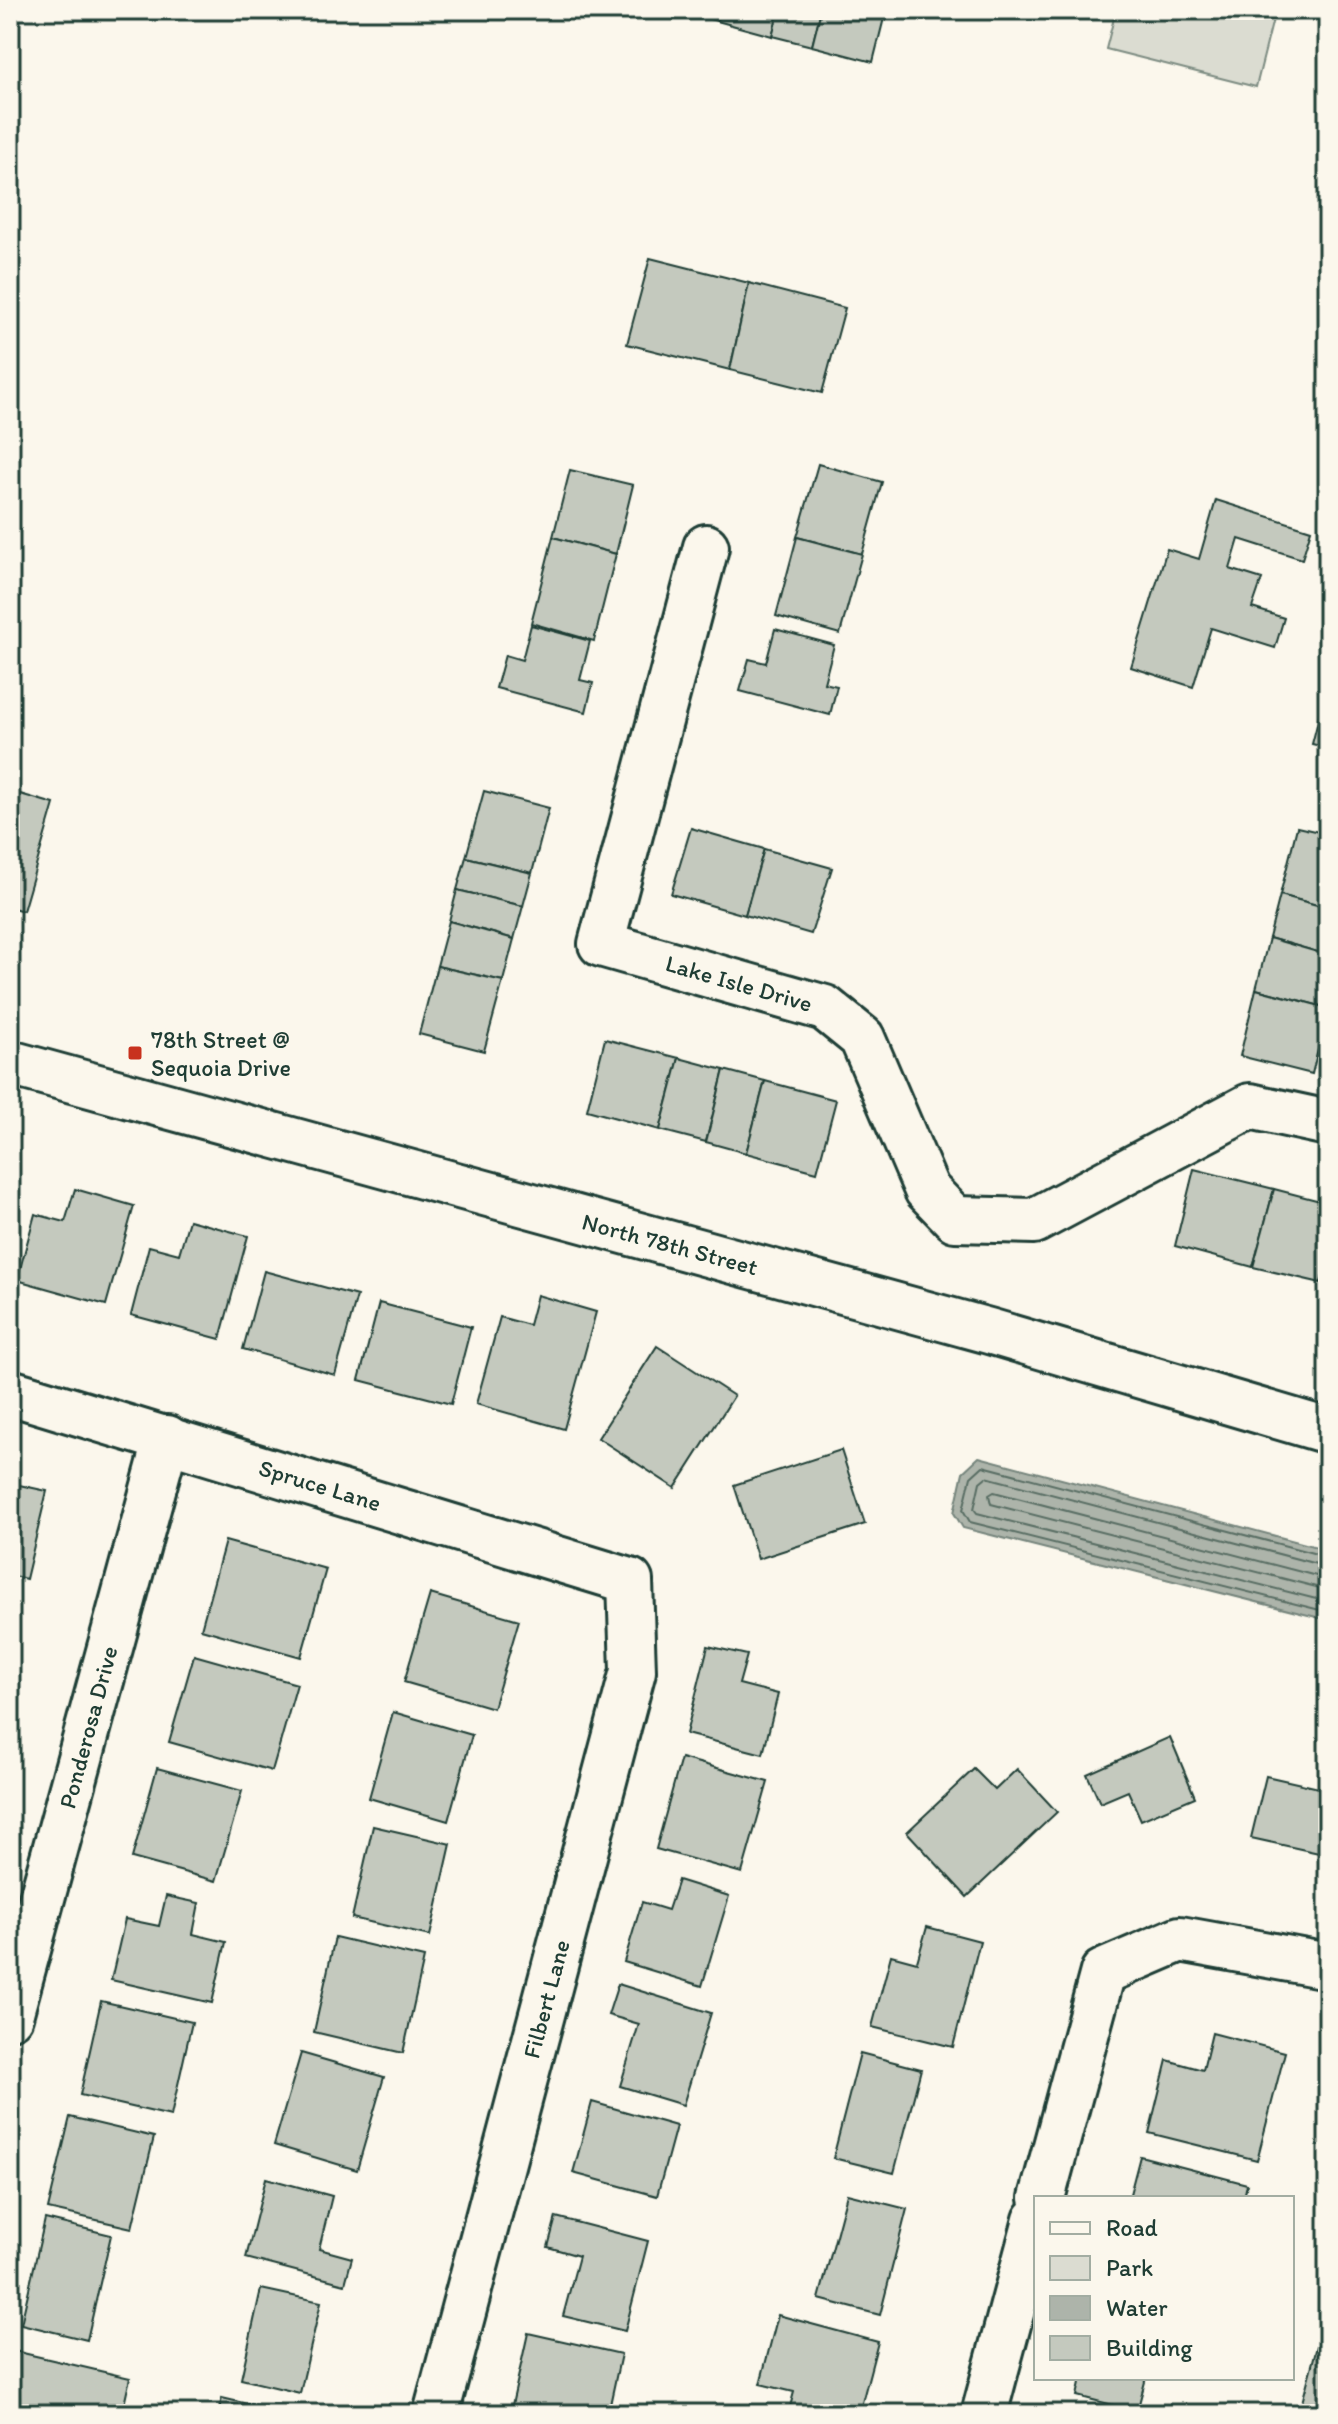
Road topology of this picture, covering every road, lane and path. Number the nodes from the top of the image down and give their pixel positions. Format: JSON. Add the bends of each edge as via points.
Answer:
{"nodes":[{"id":1,"x":706,"y":547,"type":"dead end"},
{"id":2,"x":10,"y":1063,"type":"edge"},
{"id":3,"x":1328,"y":1123,"type":"edge"},
{"id":4,"x":10,"y":1392,"type":"edge"},
{"id":5,"x":1328,"y":1431,"type":"edge"},
{"id":6,"x":167,"y":1438,"type":"junction"},
{"id":7,"x":630,"y":1581,"type":"joint"},
{"id":8,"x":1328,"y":1966,"type":"edge"},
{"id":9,"x":10,"y":2016,"type":"edge"},
{"id":10,"x":1043,"y":2196,"type":"edge"},
{"id":11,"x":1034,"y":2227,"type":"edge"},
{"id":12,"x":436,"y":2414,"type":"edge"},
{"id":13,"x":984,"y":2414,"type":"edge"}],
"edges":[{"from":1,"to":3,"type":"street","name":"Lake Isle Drive","via":[[601,944],[825,1008],[862,1038],[927,1190],[955,1219],[1034,1221],[1250,1106]]},
{"from":2,"to":5,"type":"street","name":"North 78th Street","via":[[989,1331]]},
{"from":4,"to":6,"type":"street","name":"Spruce Lane"},
{"from":6,"to":7,"type":"street","name":"Spruce Lane"},
{"from":6,"to":9,"type":"street","name":"Ponderosa Drive"},
{"from":7,"to":12,"type":"street","name":"Filbert Lane","via":[[633,1671]]},
{"from":8,"to":10,"type":"street","via":[[1180,1939],[1103,1972]]},
{"from":11,"to":13,"type":"street"}]}
